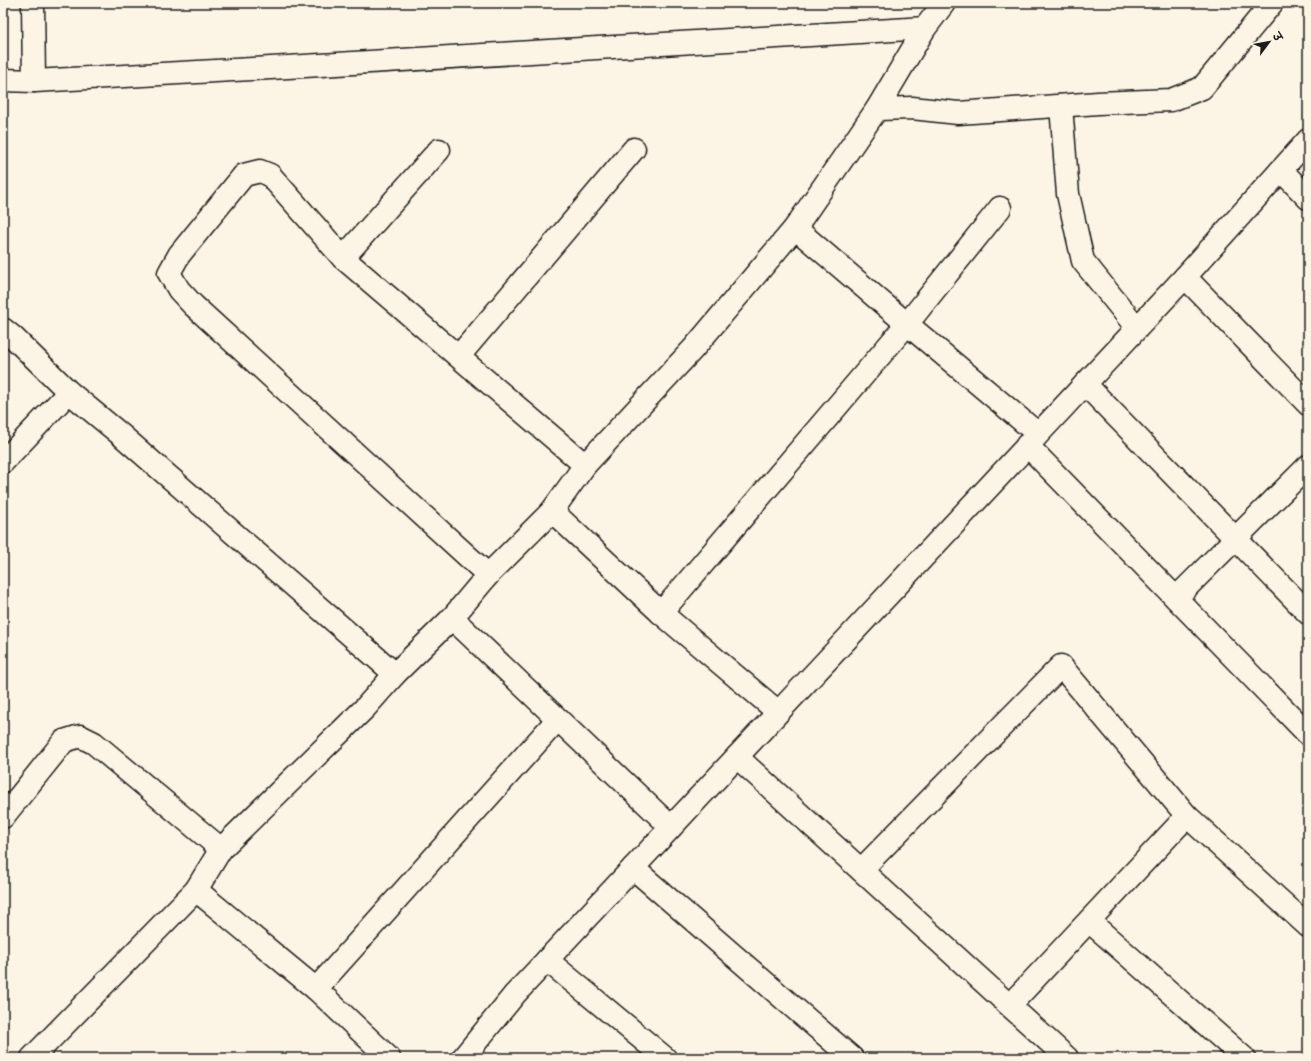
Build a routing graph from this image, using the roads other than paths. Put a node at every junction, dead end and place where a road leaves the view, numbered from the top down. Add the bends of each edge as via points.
1 (33, 3) edge
2 (944, 3) edge
3 (1272, 3) edge
4 (925, 28) junction
5 (3, 80) edge
6 (34, 81) junction
7 (1061, 106) junction
8 (877, 109) junction
9 (1308, 140) edge
10 (634, 149) dead end
11 (439, 150) dead end
12 (1280, 170) junction
13 (1308, 198) edge
14 (1000, 208) dead end
15 (796, 228) junction
16 (343, 258) junction
17 (1185, 277) junction
18 (906, 324) junction
19 (1137, 328) junction
20 (3, 329) edge
21 (459, 356) junction
22 (1085, 384) junction
23 (69, 392) junction
24 (1308, 404) edge
25 (1032, 440) junction
26 (3, 462) edge
27 (586, 465) junction
28 (1308, 466) edge
29 (552, 511) junction
30 (1236, 539) junction
31 (488, 575) junction
32 (1176, 598) junction
33 (661, 613) junction
34 (1308, 613) edge
35 (452, 618) junction
36 (395, 674) junction
37 (778, 712) junction
38 (557, 720) junction
39 (1308, 734) edge
40 (737, 756) junction
41 (1187, 816) junction
42 (3, 817) edge
43 (671, 827) junction
44 (221, 849) junction
45 (633, 868) junction
46 (861, 870) junction
47 (196, 890) junction
48 (1089, 921) junction
49 (1308, 926) edge
50 (547, 960) junction
51 (316, 990) junction
52 (1010, 1005) junction
53 (32, 1058) edge
54 (389, 1058) edge
55 (464, 1058) edge
56 (665, 1058) edge
57 (852, 1058) edge
58 (1068, 1058) edge
59 (1244, 1058) edge

1 - 6 street
2 - 4 street
3 - 7 street via 1202,88 1171,100
4 - 6 street
4 - 8 street
5 - 6 street
7 - 8 street via 958,113 912,108
7 - 19 street via 1068,194 1083,261
8 - 15 street
9 - 12 street
10 - 21 street
11 - 16 street
12 - 13 street
12 - 17 street
14 - 18 street
15 - 18 street
15 - 27 street via 693,349
16 - 21 street
16 - 31 street via 270,175 260,171 244,175 179,255 169,273 179,290 193,305
17 - 19 street
17 - 24 street
18 - 25 street
18 - 33 street
19 - 22 street
20 - 23 street
21 - 27 street
22 - 25 street
22 - 30 street
23 - 26 street
23 - 36 street
25 - 32 street
25 - 37 street
27 - 29 street
28 - 30 street
29 - 31 street
29 - 33 street
30 - 32 street
30 - 34 street
31 - 35 street
32 - 39 street
33 - 37 street
35 - 36 street
35 - 38 street
36 - 44 street via 365,708
37 - 40 street
38 - 43 street
38 - 51 street
40 - 43 street
40 - 46 street
41 - 46 street via 1061,666
41 - 48 street
41 - 49 street
42 - 44 street via 64,741 80,736 94,743
43 - 45 street
44 - 47 street
45 - 50 street
45 - 57 street
46 - 52 street
47 - 51 street
47 - 53 street
48 - 52 street
48 - 59 street
50 - 55 street
50 - 56 street
51 - 54 street
52 - 58 street

